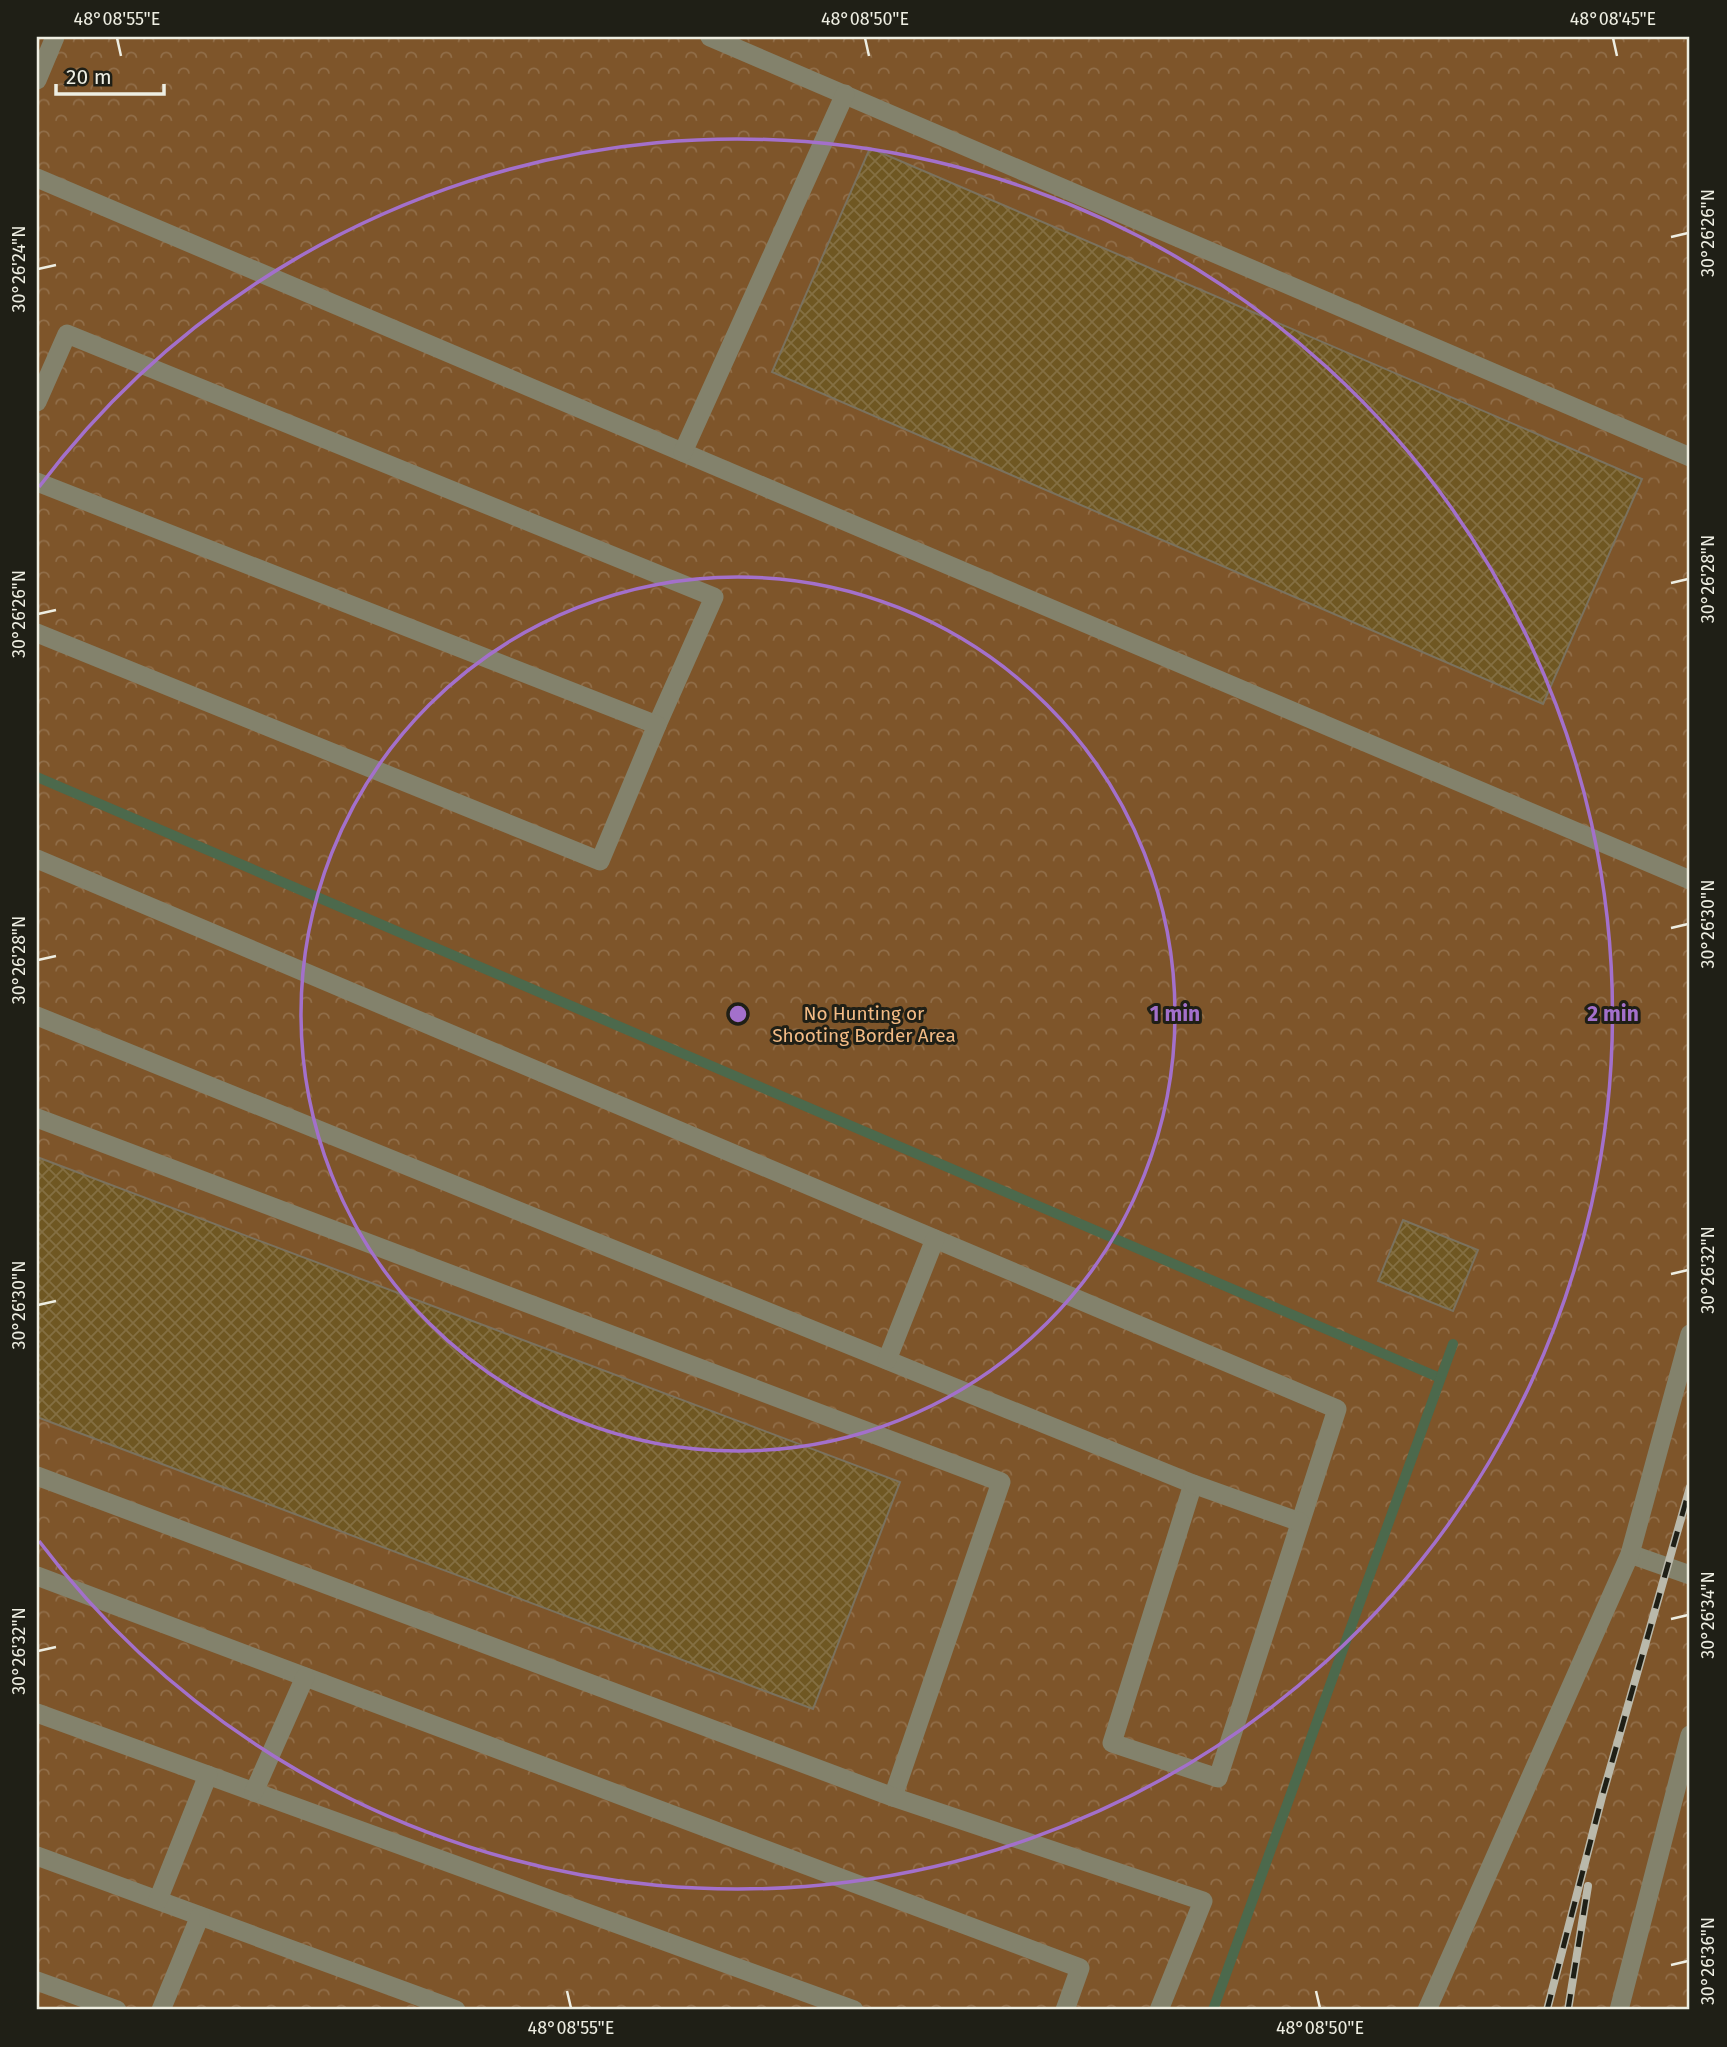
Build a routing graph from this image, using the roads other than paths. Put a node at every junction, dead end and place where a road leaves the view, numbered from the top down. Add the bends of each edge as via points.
1 (55, 37) edge
2 (710, 37) edge
3 (37, 80) edge
4 (845, 94) junction
5 (37, 178) edge
6 (37, 402) edge
7 (682, 452) junction
8 (1690, 457) edge
9 (37, 482) edge
10 (37, 633) edge
11 (657, 725) junction
12 (37, 859) edge
13 (1690, 880) edge
14 (37, 1016) edge
15 (37, 1118) edge
16 (935, 1239) junction
17 (1690, 1334) edge
18 (887, 1360) junction
19 (37, 1476) edge
20 (1194, 1484) junction
21 (1300, 1522) junction
22 (1630, 1553) junction
23 (1690, 1575) edge
24 (37, 1576) edge
25 (305, 1677) junction
26 (37, 1713) edge
27 (1690, 1735) edge
28 (208, 1776) junction
29 (254, 1792) junction
30 (893, 1797) junction
31 (37, 1856) edge
32 (158, 1900) junction
33 (200, 1916) junction
34 (37, 1981) edge
35 (117, 2010) edge
36 (161, 2010) edge
37 (456, 2010) edge
38 (854, 2010) edge
39 (1065, 2010) edge
40 (1159, 2010) edge
41 (1427, 2010) edge
42 (1619, 2010) edge

1 - 3 lane
2 - 4 lane
4 - 7 lane
4 - 8 lane
5 - 7 lane
6 - 11 lane via 67,334 715,597
7 - 13 lane
9 - 11 lane
10 - 11 lane via 600,861
12 - 16 lane
14 - 18 lane
15 - 30 lane via 1001,1482
16 - 18 lane
16 - 21 lane via 1337,1409
17 - 22 lane
18 - 20 lane
19 - 30 lane
20 - 21 lane
20 - 21 lane via 1112,1743 1218,1778
22 - 23 lane
22 - 41 lane
24 - 25 lane
25 - 29 lane
25 - 39 lane via 1080,1968
26 - 28 lane
27 - 42 lane
28 - 29 lane
28 - 32 lane
29 - 38 lane
30 - 40 lane via 1203,1901
31 - 32 lane
32 - 33 lane
33 - 36 lane
33 - 37 lane
34 - 35 lane

